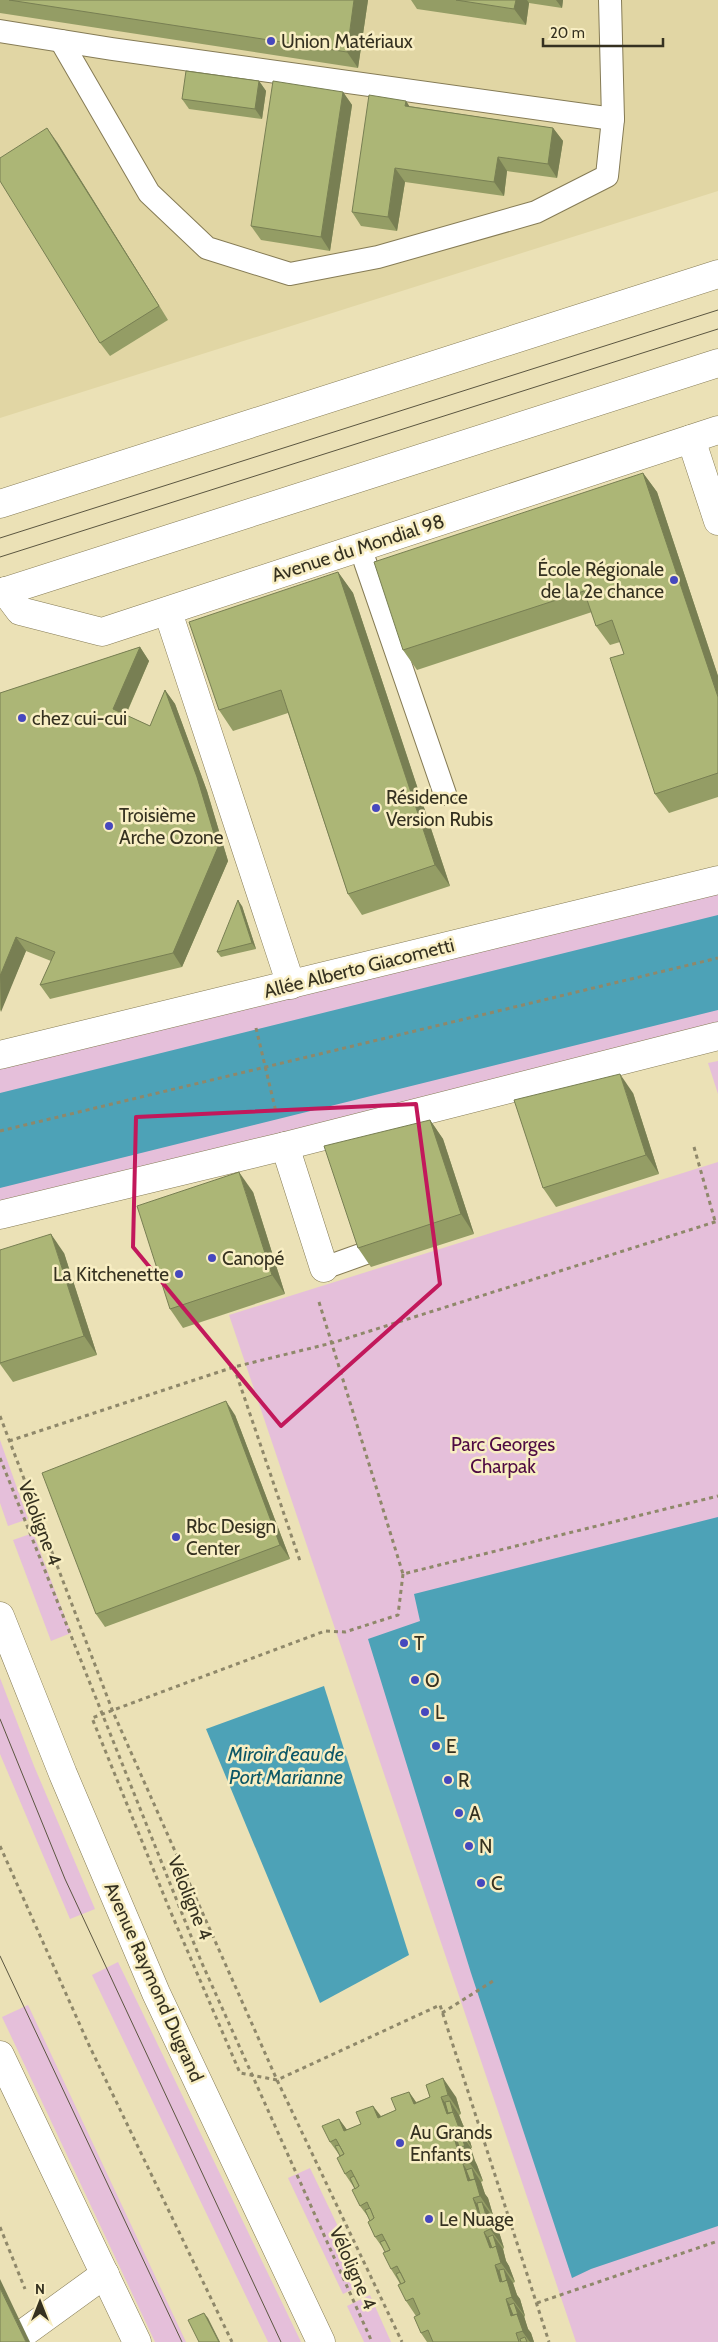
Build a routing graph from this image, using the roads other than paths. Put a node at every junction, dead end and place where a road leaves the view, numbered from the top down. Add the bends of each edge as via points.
1 (610, 0) edge
2 (0, 32) edge
3 (61, 41) junction
4 (613, 120) junction
5 (718, 274) edge
6 (718, 363) edge
7 (718, 430) edge
8 (691, 439) junction
9 (0, 504) edge
10 (718, 521) edge
11 (360, 547) junction
12 (3, 592) edge
13 (168, 612) junction
14 (445, 794) dead end
15 (718, 880) edge
16 (291, 985) junction
17 (718, 1036) edge
18 (0, 1055) edge
19 (285, 1146) junction
20 (0, 1215) edge
21 (366, 1253) edge
22 (324, 1268) joint
23 (0, 1616) edge
24 (0, 2055) edge
25 (105, 2274) junction
26 (32, 2326) road end
27 (137, 2342) edge
28 (321, 2342) edge

1 - 4 lane
2 - 3 lane
3 - 4 lane
3 - 4 lane via 150,193 207,248 290,274 378,257 536,212 607,176
5 - 9 street
6 - 12 street, Avenue du Mondial 98
7 - 8 street, Avenue du Mondial 98
8 - 10 street
8 - 11 street, Avenue du Mondial 98
11 - 13 street, Avenue du Mondial 98
11 - 14 lane
12 - 13 street, Avenue du Mondial 98 via 20,611 102,632
13 - 16 street
15 - 16 street, Allée Alberto Giacometti
16 - 18 street, Allée Alberto Giacometti
17 - 19 street
19 - 20 street
19 - 22 street
21 - 22 lane
23 - 28 street, Avenue Raymond Dugrand via 156,1993
24 - 25 street
25 - 26 street
25 - 27 street

